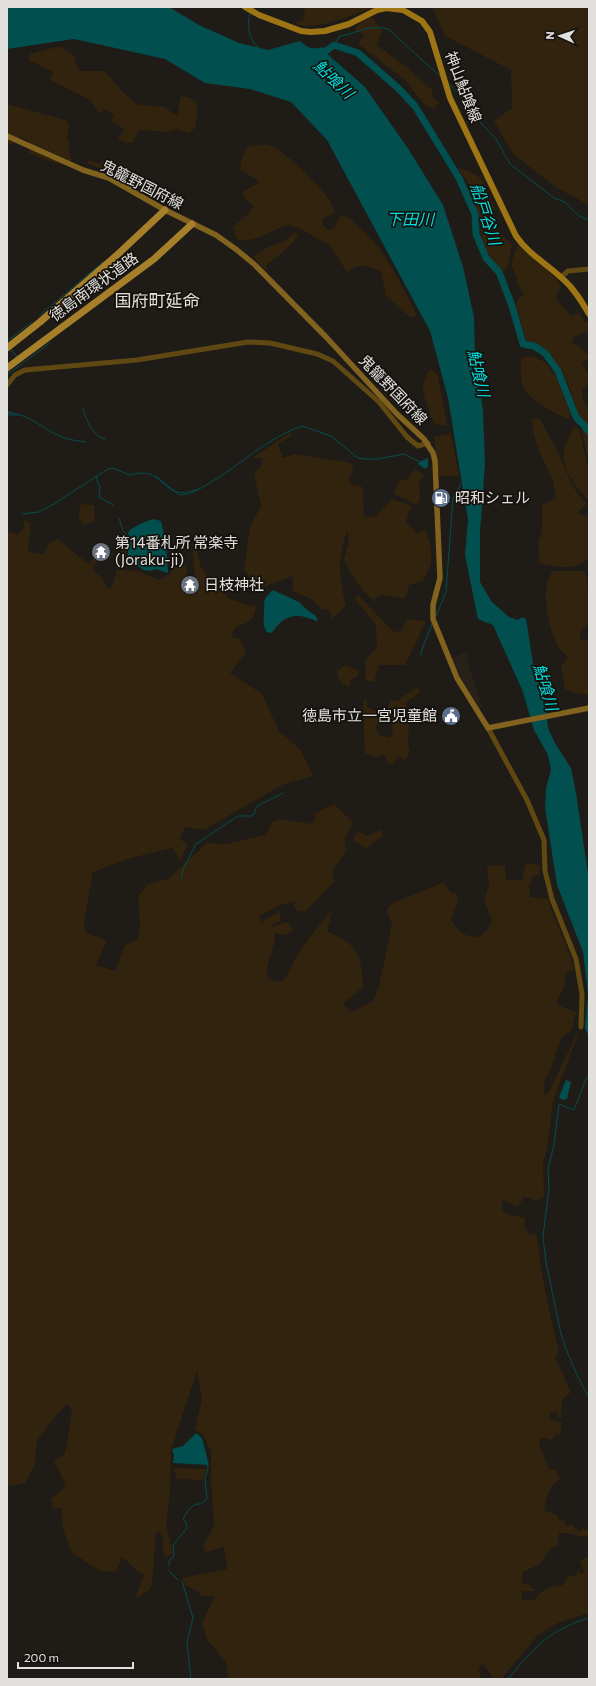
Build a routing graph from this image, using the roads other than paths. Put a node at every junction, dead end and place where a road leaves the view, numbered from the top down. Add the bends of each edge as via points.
1 (245, 7) edge
2 (7, 136) edge
3 (165, 210) junction
4 (192, 224) junction
5 (589, 269) edge
6 (561, 277) junction
7 (589, 314) edge
8 (7, 348) edge
9 (8, 367) edge
10 (7, 385) edge
11 (428, 443) junction
12 (589, 708) edge
13 (488, 728) junction
14 (581, 1027) dead end

1 - 6 main road, 神山鮎喰線 via 301,31 311,32 349,24 380,9 392,7 419,19 427,26 453,104 516,236 524,247
2 - 3 main road, 鬼籠野国府線 via 83,170 109,178
3 - 4 main road, 鬼籠野国府線
3 - 8 highway, 徳島南環状道路 via 117,255
4 - 9 highway, 徳島南環状道路 via 154,259
4 - 11 main road, 鬼籠野国府線 via 216,235 255,265 327,338 396,414
5 - 6 street via 568,271
6 - 7 main road, 神山鮎喰線 via 576,293
10 - 11 street via 15,375 25,370 137,360 248,342 265,342 317,354 333,361 379,402 410,441 418,446
11 - 13 main road, 鬼籠野国府線 via 435,458 440,569 433,606 434,622 457,678
12 - 13 main road
13 - 14 street via 527,800 544,840 546,871 552,899 576,959 582,994

